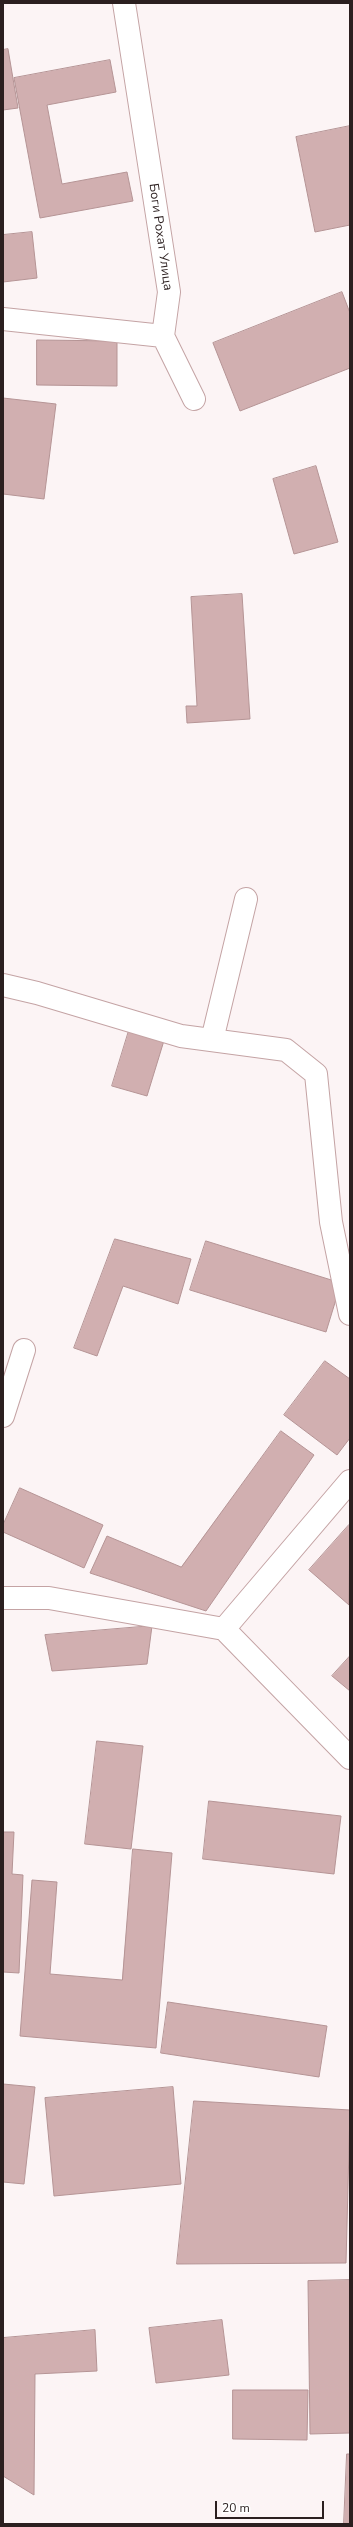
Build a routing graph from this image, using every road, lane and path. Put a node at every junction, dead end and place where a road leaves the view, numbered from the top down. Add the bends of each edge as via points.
1 (124, 3) edge
2 (3, 319) edge
3 (163, 336) junction
4 (194, 399) dead end
5 (246, 899) dead end
6 (3, 985) edge
7 (212, 1040) junction
8 (350, 1314) edge
9 (24, 1350) dead end
10 (3, 1416) edge
11 (350, 1480) edge
12 (3, 1598) edge
13 (224, 1629) junction
14 (350, 1758) edge

1 - 3 street, Боги Рохат Улица via 169,292
2 - 3 street
3 - 4 street
5 - 7 street
6 - 7 street via 181,1036
7 - 8 street via 286,1050 316,1074 330,1222
9 - 10 street
11 - 13 street
12 - 13 street via 49,1598
13 - 14 street

